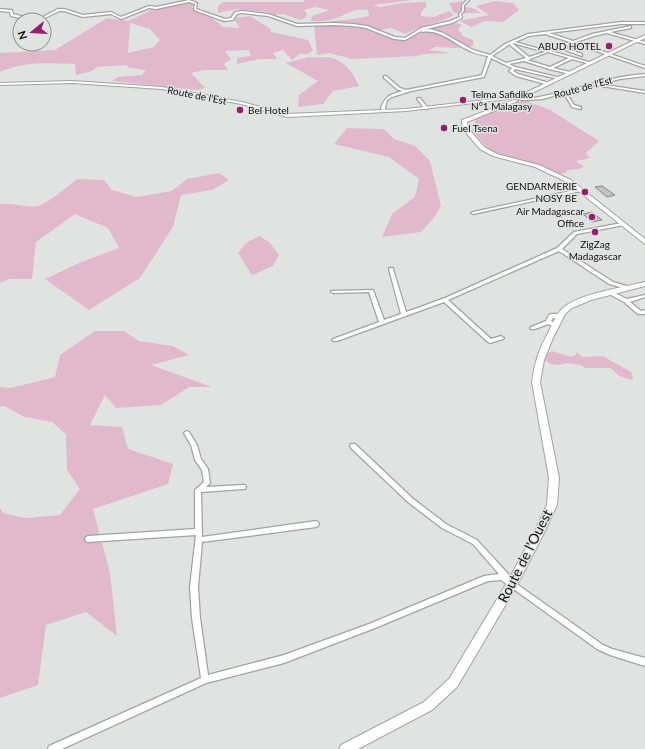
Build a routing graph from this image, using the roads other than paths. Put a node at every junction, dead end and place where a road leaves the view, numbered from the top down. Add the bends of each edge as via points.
1 (468, 0) edge
2 (0, 10) edge
3 (645, 19) edge
4 (630, 23) junction
5 (645, 23) edge
6 (593, 27) junction
7 (630, 27) dead end
8 (419, 31) junction
9 (544, 32) junction
10 (606, 32) junction
11 (645, 36) edge
12 (636, 40) junction
13 (512, 42) junction
14 (571, 43) junction
15 (645, 43) edge
16 (549, 44) dead end
17 (559, 47) junction
18 (535, 48) junction
19 (531, 51) dead end
20 (549, 52) junction
21 (523, 54) junction
22 (607, 54) junction
23 (581, 55) dead end
24 (490, 56) junction
25 (535, 56) junction
26 (529, 58) junction
27 (572, 58) junction
28 (524, 60) junction
29 (590, 62) junction
30 (505, 64) junction
31 (645, 67) edge
32 (514, 68) junction
33 (551, 68) junction
34 (569, 72) junction
35 (542, 73) junction
36 (645, 75) edge
37 (385, 77) dead end
38 (559, 78) junction
39 (0, 84) edge
40 (548, 84) junction
41 (591, 85) junction
42 (410, 90) junction
43 (563, 92) junction
44 (645, 92) edge
45 (516, 99) junction
46 (420, 100) dead end
47 (426, 108) junction
48 (580, 108) dead end
49 (384, 111) junction
50 (580, 190) junction
51 (474, 213) dead end
52 (622, 224) junction
53 (645, 242) edge
54 (559, 249) junction
55 (391, 269) dead end
56 (645, 284) edge
57 (628, 288) junction
58 (333, 292) dead end
59 (611, 293) junction
60 (645, 296) edge
61 (444, 299) junction
62 (626, 301) junction
63 (645, 312) edge
64 (404, 314) junction
65 (382, 322) junction
66 (552, 324) junction
67 (533, 328) dead end
68 (501, 338) dead end
69 (335, 340) dead end
70 (186, 433) dead end
71 (353, 446) dead end
72 (243, 487) dead end
73 (198, 490) junction
74 (316, 524) dead end
75 (198, 532) junction
76 (88, 539) dead end
77 (198, 540) junction
78 (512, 584) junction
79 (645, 662) edge
80 (204, 680) junction
81 (52, 749) edge
82 (345, 749) edge

1 - 8 street via 463,5 461,17
2 - 8 street via 8,9 12,15 29,19 41,19 64,10 83,16 111,13 121,18 149,7 156,8 189,1 196,4 195,9 225,20 232,19 236,12 242,12 268,15 297,25 353,25 395,38 405,39
3 - 4 street via 624,20
4 - 5 street
4 - 6 street
6 - 9 street
6 - 10 street
7 - 10 street
8 - 24 street via 430,30 442,34 472,51
9 - 13 street
9 - 14 street
10 - 12 street
10 - 14 street
11 - 12 main road
12 - 15 street
12 - 22 main road
13 - 18 street
13 - 21 street
13 - 24 street
14 - 17 street
14 - 22 street
16 - 17 street
17 - 20 street
17 - 23 street
18 - 19 street
18 - 20 street
20 - 25 street
20 - 27 street
21 - 25 street
21 - 26 street
22 - 29 main road
22 - 31 street
24 - 30 street
24 - 42 street via 483,76
25 - 26 street
26 - 28 street
27 - 29 street
27 - 33 street
28 - 30 street
28 - 33 street
29 - 34 main road
30 - 32 street
32 - 35 street
32 - 40 street via 511,71 517,75
33 - 34 street
33 - 35 street
34 - 38 main road
35 - 38 street
36 - 41 street, Route de l'Est via 624,76
37 - 42 street via 404,91
38 - 40 main road
39 - 49 main road, Route de l'Est via 72,82 162,88 242,103 287,116
40 - 45 main road
41 - 43 street, Route de l'Est
41 - 44 street
42 - 49 street via 386,100
43 - 45 street, Route de l'Est via 537,98
43 - 48 street via 573,106
45 - 47 main road, Route de l'Est
45 - 50 main road via 464,121 465,128 482,148 504,158 536,166 569,181
46 - 47 street
47 - 49 main road, Route de l'Est
50 - 51 street
50 - 52 main road
52 - 53 main road
52 - 54 street via 576,233
54 - 57 street via 611,283
54 - 61 street
55 - 64 street
56 - 57 main road, Route de l'Ouest
57 - 59 main road, Route de l'Ouest
58 - 65 street via 371,291
59 - 62 street
59 - 66 main road, Route de l'Ouest via 577,302
60 - 62 street
61 - 64 street
61 - 68 street via 490,341
62 - 63 street via 640,313
64 - 65 street
65 - 69 street
66 - 67 street
66 - 78 main road, Route de l'Ouest via 537,370 536,382 554,478 554,494 547,518
70 - 73 street via 205,470 207,483
71 - 78 street via 410,500 444,526 475,542
72 - 73 street
73 - 75 street
74 - 77 street
75 - 76 street
75 - 77 street
77 - 80 street via 194,587
78 - 79 street via 600,647
78 - 80 street via 502,577 487,578 284,659
78 - 82 main road, Route de l'Ouest via 454,683 428,706
80 - 81 street

